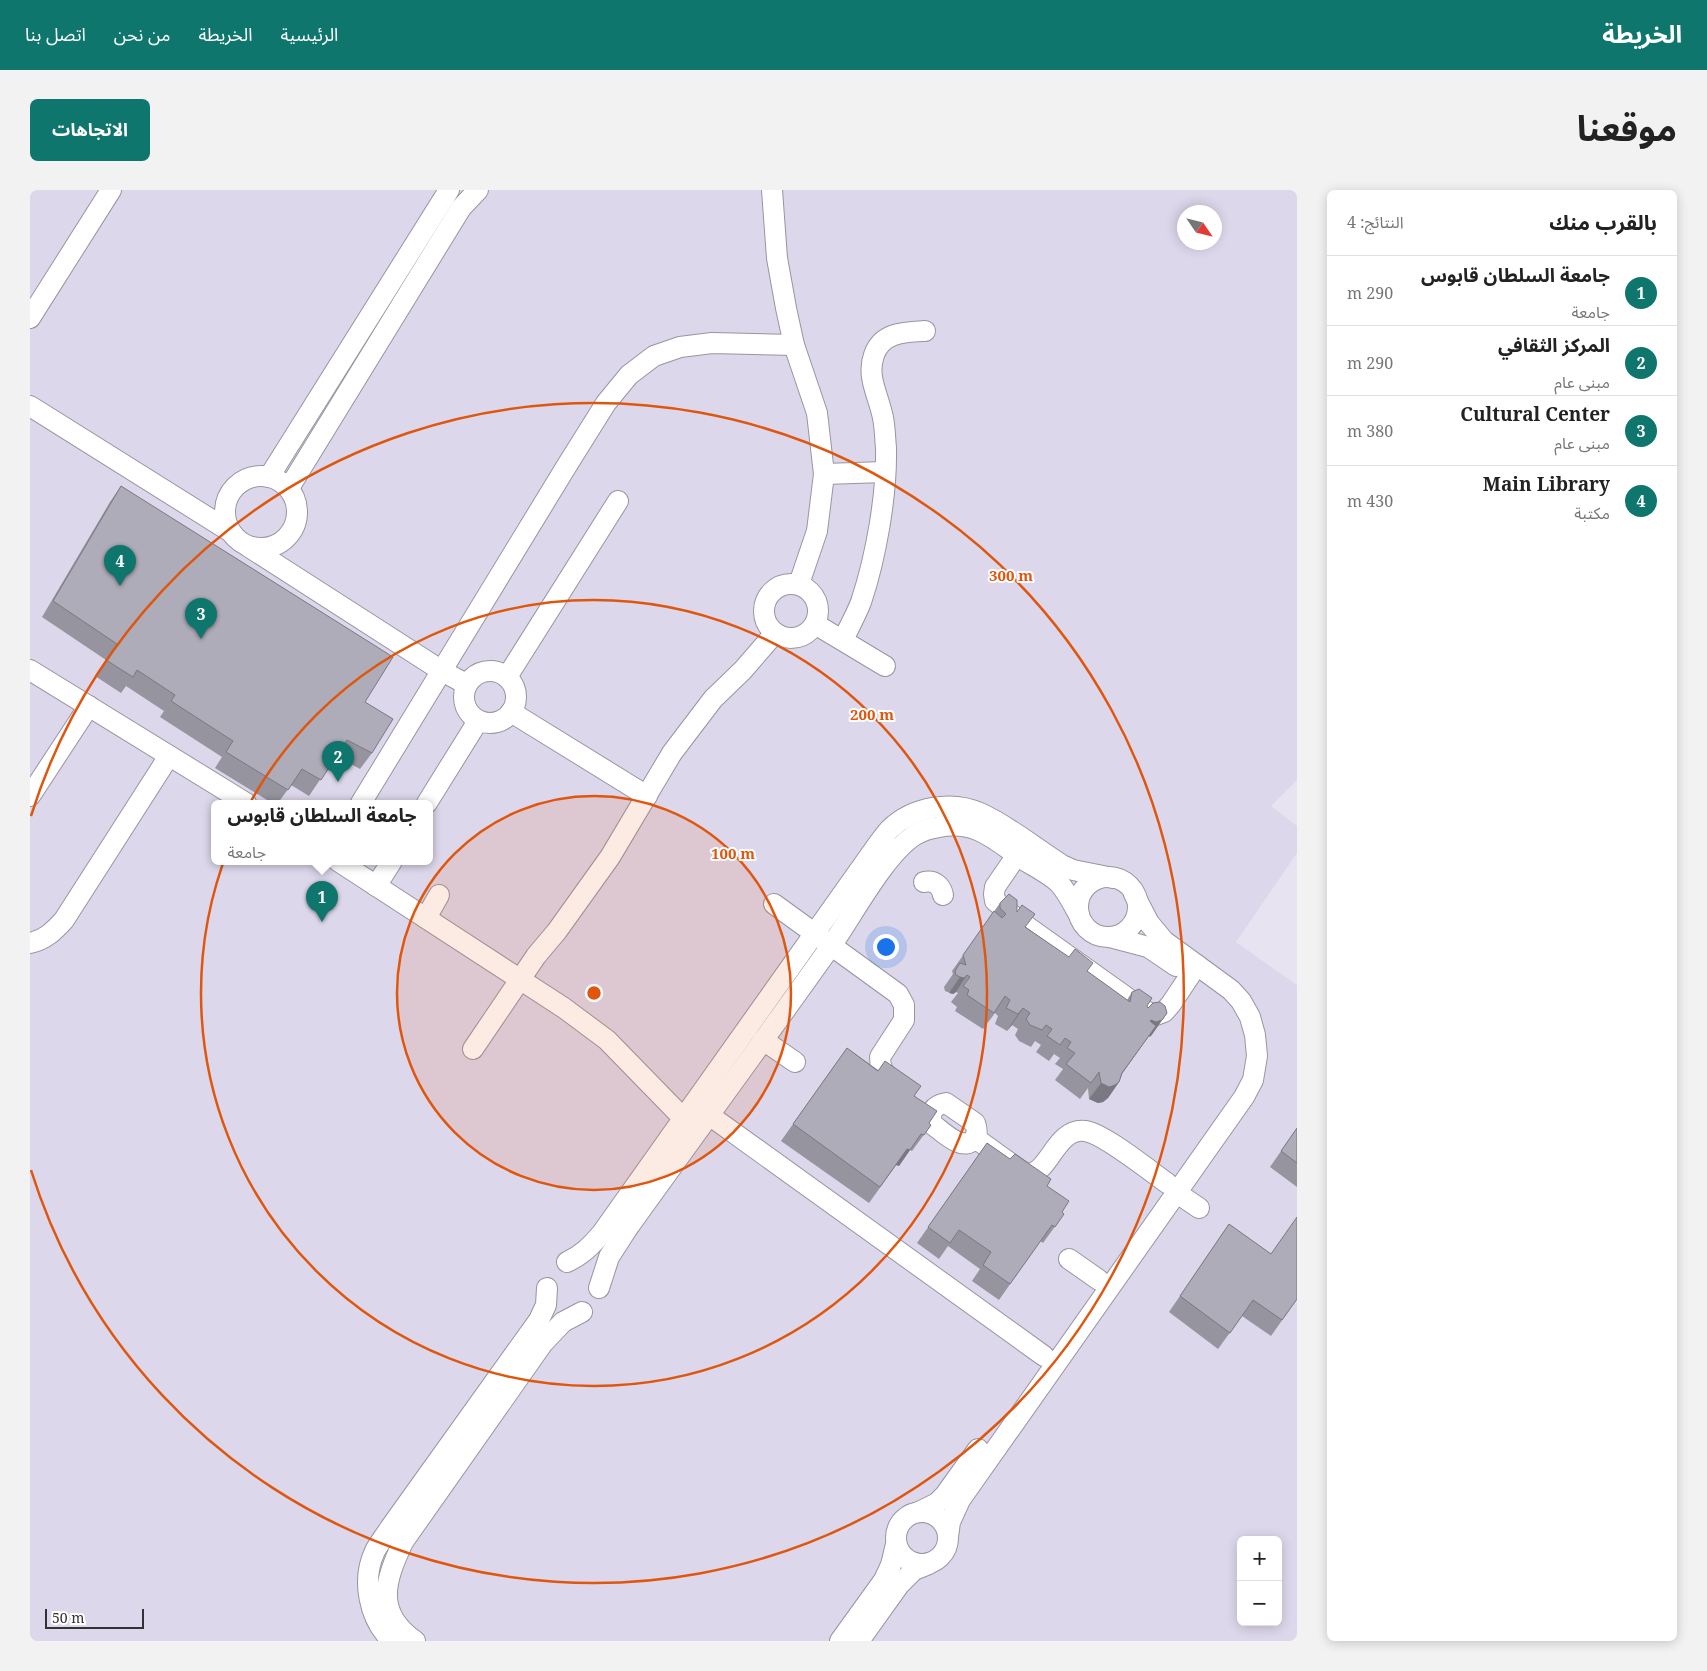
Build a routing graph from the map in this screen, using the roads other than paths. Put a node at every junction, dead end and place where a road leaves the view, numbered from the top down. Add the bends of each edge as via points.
1 (110, 190) edge
2 (449, 190) edge
3 (478, 190) edge
4 (772, 190) edge
5 (428, 224) junction
6 (445, 235) junction
7 (30, 318) edge
8 (925, 331) dead end
9 (353, 342) junction
10 (794, 344) junction
11 (372, 354) junction
12 (321, 394) junction
13 (30, 406) edge
14 (339, 406) junction
15 (885, 472) junction
16 (824, 474) junction
17 (269, 477) junction
18 (289, 488) junction
19 (618, 501) dead end
20 (231, 532) junction
21 (249, 547) junction
22 (799, 584) junction
23 (815, 624) junction
24 (775, 633) junction
25 (843, 640) junction
26 (886, 666) dead end
27 (442, 671) junction
28 (32, 677) edge
29 (507, 677) junction
30 (466, 684) junction
31 (88, 706) junction
32 (511, 712) junction
33 (478, 721) junction
34 (169, 756) junction
35 (30, 796) edge
36 (647, 796) junction
37 (241, 800) edge
38 (363, 800) edge
39 (429, 800) edge
40 (1016, 855) junction
41 (344, 865) edge
42 (389, 865) edge
43 (1112, 878) junction
44 (924, 882) dead end
45 (376, 886) junction
46 (1134, 894) junction
47 (943, 895) dead end
48 (439, 896) dead end
49 (774, 904) dead end
50 (1079, 915) junction
51 (426, 918) junction
52 (814, 933) junction
53 (1110, 937) junction
54 (30, 942) edge
55 (831, 945) junction
56 (1193, 971) junction
57 (522, 980) junction
58 (763, 1040) junction
59 (473, 1049) dead end
60 (795, 1062) dead end
61 (709, 1116) junction
62 (683, 1118) junction
63 (1172, 1188) junction
64 (1200, 1208) dead end
65 (1069, 1259) dead end
66 (567, 1262) junction
67 (1099, 1280) junction
68 (546, 1288) junction
69 (599, 1288) junction
70 (582, 1312) junction
71 (1044, 1356) junction
72 (918, 1512) junction
73 (948, 1537) junction
74 (896, 1544) junction
75 (929, 1564) junction
76 (392, 1641) edge
77 (415, 1641) edge
78 (840, 1641) edge
79 (859, 1641) edge

1 - 7 lane
2 - 5 lane
3 - 6 lane via 461,208
4 - 10 lane via 777,258
5 - 6 lane
5 - 9 lane
6 - 11 lane
8 - 15 lane via 892,334 874,354 871,374 883,418
9 - 11 lane
9 - 12 lane
10 - 16 lane via 817,413
10 - 27 lane via 712,343 680,347 654,356 629,375 606,403
11 - 14 lane
12 - 14 lane
12 - 17 lane
13 - 20 lane
14 - 18 lane
15 - 16 lane
15 - 25 lane via 876,543 860,602
16 - 22 lane via 817,531
17 - 18 lane
17 - 20 lane via 256,476 245,480 228,498 226,521
18 - 21 lane via 297,506 297,519 292,531 273,547
19 - 29 lane
20 - 21 lane
21 - 27 lane
22 - 23 lane via 815,596 818,615
22 - 24 lane via 780,585 767,599 764,618
23 - 24 lane via 802,636 784,637
23 - 25 lane
24 - 36 lane via 712,699 672,753
25 - 26 lane
27 - 30 lane
27 - 38 lane
28 - 31 lane
29 - 30 lane via 499,672 480,672
29 - 32 lane via 516,698
30 - 33 lane via 464,705
31 - 34 lane
31 - 35 lane
32 - 33 lane via 496,723
32 - 36 lane
33 - 39 lane
34 - 37 lane
34 - 54 lane via 64,920 53,933
36 - 57 lane via 610,856
40 - 50 lane via 1058,882
40 - 55 lane via 992,836 964,826 932,828 916,835 902,845 886,864
40 - 56 lane via 995,887 996,901 1147,1012 1156,1015 1164,1012
41 - 45 lane
42 - 45 lane
43 - 46 lane via 1121,881
43 - 50 lane via 1103,878 1086,886 1078,905
43 - 52 lane via 1062,865 978,812 951,807 934,808 905,818 890,829
44 - 47 lane via 937,884
45 - 51 lane
46 - 53 lane via 1137,912 1134,921 1128,929
46 - 56 lane via 1157,932
48 - 51 lane
49 - 52 lane
50 - 53 lane via 1090,932
51 - 57 lane
52 - 55 lane
52 - 62 lane
53 - 56 lane via 1148,947
55 - 58 lane
55 - 63 lane via 898,994 904,1004 904,1020 880,1057 882,1071 933,1109 946,1103 975,1123 975,1138 1024,1173 1037,1171 1063,1140 1085,1131 1100,1136
56 - 63 lane via 1231,990 1241,1001 1250,1017 1257,1056 1253,1080 1244,1098
57 - 59 lane
57 - 62 lane via 607,1040
58 - 60 lane
58 - 61 lane
61 - 69 lane via 609,1257
61 - 71 lane
62 - 66 lane via 602,1233 585,1252
63 - 64 lane
63 - 67 lane
63 - 73 lane via 960,1500 950,1522
65 - 67 lane
66 - 68 lane via 552,1272
66 - 69 lane via 575,1261 591,1269
67 - 71 lane
68 - 70 lane via 558,1309 574,1314
68 - 76 lane via 546,1305 539,1320 374,1553 369,1575 369,1600 376,1620
69 - 70 lane via 595,1302
70 - 77 lane via 563,1322 543,1343 403,1542 389,1576 386,1595 398,1626
71 - 72 lane via 945,1494 937,1503
72 - 73 lane via 927,1512 942,1521
72 - 74 lane via 903,1520 898,1527
73 - 75 lane via 943,1554
74 - 75 lane via 899,1552 912,1563
74 - 78 lane via 884,1580
75 - 79 lane via 914,1570 899,1584

